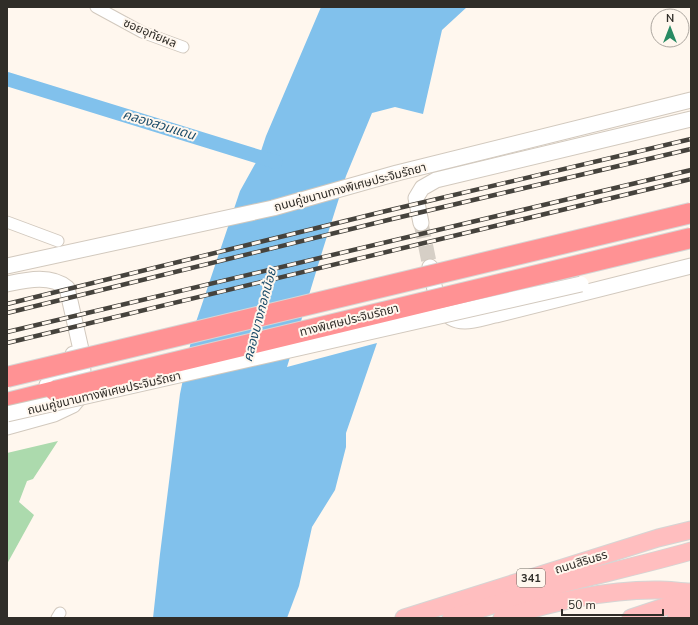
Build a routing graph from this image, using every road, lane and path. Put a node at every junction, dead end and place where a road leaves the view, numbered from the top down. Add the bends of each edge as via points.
1 (96, 7) edge
2 (183, 47) dead end
3 (691, 100) edge
4 (691, 119) edge
5 (691, 213) edge
6 (7, 222) edge
7 (421, 224) tunnel mouth
8 (691, 238) edge
9 (58, 241) dead end
10 (691, 256) edge
11 (7, 266) edge
12 (691, 266) edge
13 (430, 267) tunnel mouth
14 (7, 284) edge
15 (7, 293) edge
16 (7, 377) edge
17 (7, 394) edge
18 (7, 403) edge
19 (7, 414) edge
20 (7, 427) edge
21 (691, 530) edge
22 (691, 551) edge
23 (691, 559) edge
24 (657, 561) junction
25 (691, 592) edge
26 (691, 598) edge
27 (691, 613) edge
28 (404, 618) edge
29 (451, 618) edge
30 (502, 618) edge
31 (631, 618) edge
32 (676, 618) edge

1 - 2 street, ซอยอุทัยผล via 142,32
3 - 11 main road, ถนนคู่ขนานทางพิเศษประจิมรัถยา via 397,173 273,208
4 - 7 main road via 436,180 422,188 416,198
5 - 16 highway, ทางพิเศษประจิมรัถยา, bridge
6 - 9 street
8 - 18 highway, ทางพิเศษประจิมรัถยา, bridge
10 - 19 main road, ถนนคู่ขนานทางพิเศษประจิมรัถยา, bridge via 581,284
12 - 13 main road via 466,321 452,319 444,312 439,303
14 - 20 main road via 38,279 54,280 67,288 82,354 84,391 74,405 54,414
15 - 17 main road via 45,287 53,288 59,294 75,363 72,374 64,380
21 - 28 main road, ถนนสิรินธร / 341 via 658,538
22 - 24 main road
23 - 24 main road
24 - 29 main road via 564,584
25 - 30 main road via 660,590 599,594 562,601
26 - 31 main road
27 - 32 main road

